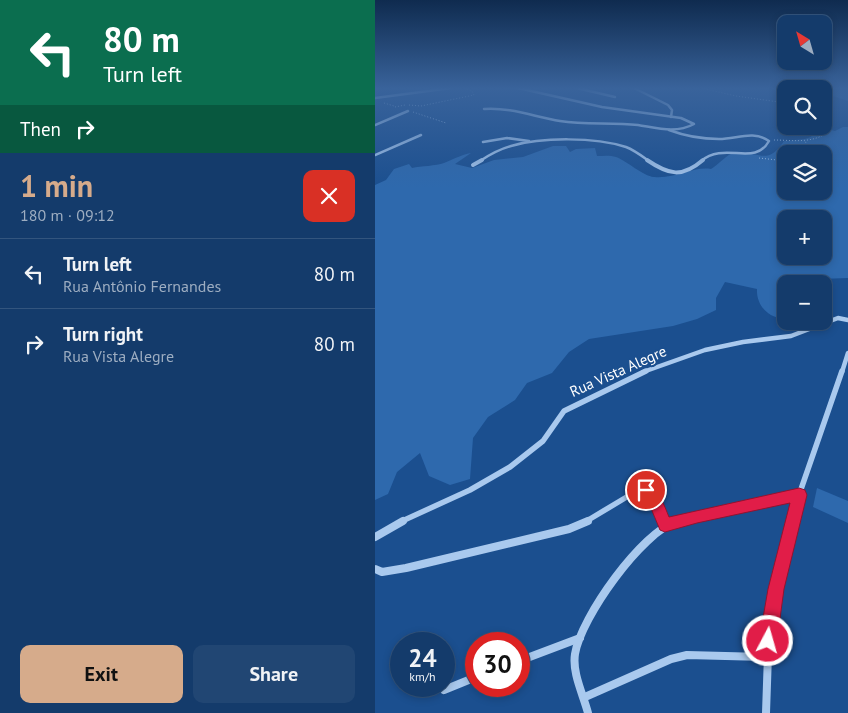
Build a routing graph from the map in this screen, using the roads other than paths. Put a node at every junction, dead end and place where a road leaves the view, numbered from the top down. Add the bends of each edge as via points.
1 (566, 121) edge
2 (691, 121) edge
3 (669, 130) junction
4 (421, 135) dead end
5 (483, 142) dead end
6 (534, 142) junction
7 (375, 155) edge
8 (473, 165) dead end
9 (848, 320) edge
10 (848, 353) edge
11 (799, 495) junction
12 (665, 525) junction
13 (375, 537) edge
14 (375, 569) edge
15 (580, 638) junction
16 (530, 657) edge
17 (767, 657) junction
18 (585, 697) junction
19 (588, 713) edge
20 (766, 713) edge

1 - 3 street
2 - 3 street via 694,124 685,129
3 - 6 street via 685,137 723,139 755,135 768,140 765,148 754,153 715,153 692,170 675,173 616,144
4 - 7 street
5 - 6 street via 507,138
6 - 8 street via 510,146
9 - 13 street, Rua Vista Alegre via 838,318 791,336 705,350 653,367 571,407 559,417 543,440 510,466 470,490
10 - 11 street
11 - 12 street
11 - 17 street via 776,589
12 - 14 street via 650,494 646,490 638,491 589,521 569,529 406,568 382,572
12 - 15 street via 641,545 621,570
15 - 16 street
15 - 18 street via 575,664
17 - 18 street via 687,655
17 - 20 street
18 - 19 street

